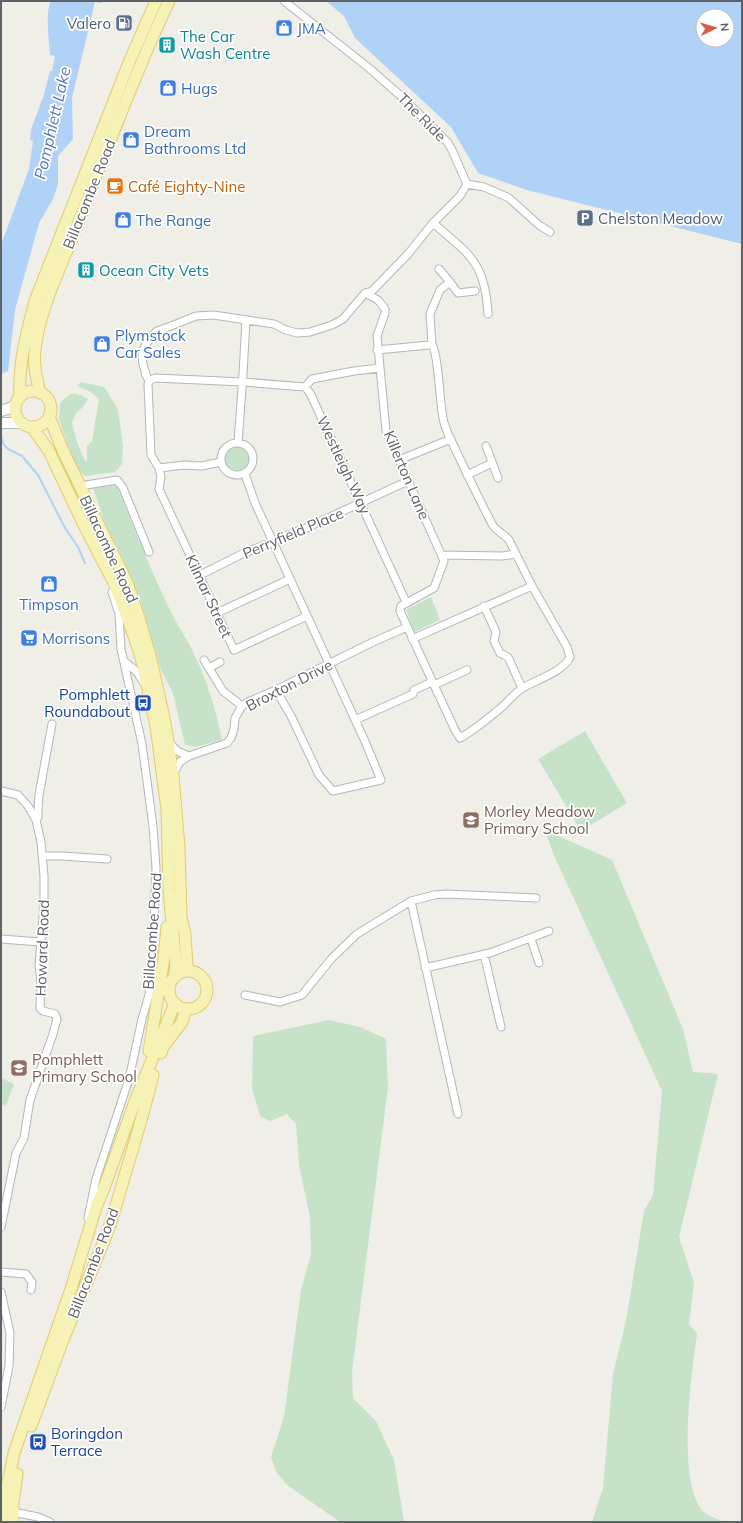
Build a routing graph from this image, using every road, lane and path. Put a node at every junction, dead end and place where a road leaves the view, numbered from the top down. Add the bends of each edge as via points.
1 (156, 1) edge
2 (161, 1) edge
3 (169, 1) edge
4 (284, 1) edge
5 (142, 33) junction
6 (100, 168) junction
7 (85, 173) junction
8 (467, 184) junction
9 (433, 223) junction
10 (550, 232) dead end
11 (438, 269) dead end
12 (450, 282) junction
13 (45, 291) junction
14 (475, 291) dead end
15 (365, 293) junction
16 (488, 314) dead end
17 (246, 320) junction
18 (432, 346) junction
19 (377, 350) junction
20 (380, 368) junction
21 (149, 381) junction
22 (243, 382) junction
23 (305, 387) junction
24 (40, 392) junction
25 (18, 401) junction
26 (1, 411) edge
27 (49, 416) junction
28 (1, 423) edge
29 (27, 425) junction
30 (451, 439) junction
31 (238, 443) junction
32 (486, 446) dead end
33 (399, 460) junction
34 (221, 462) junction
35 (492, 463) junction
36 (159, 468) junction
37 (245, 474) junction
38 (468, 475) junction
39 (498, 478) dead end
40 (408, 481) junction
41 (80, 486) junction
42 (362, 503) junction
43 (272, 542) junction
44 (149, 552) dead end
45 (516, 554) junction
46 (442, 555) junction
47 (106, 568) junction
48 (200, 575) junction
49 (290, 579) junction
50 (532, 586) junction
51 (406, 602) junction
52 (484, 606) junction
53 (217, 613) junction
54 (307, 616) junction
55 (407, 627) junction
56 (412, 639) junction
57 (204, 660) dead end
58 (124, 661) junction
59 (220, 662) dead end
60 (331, 666) junction
61 (209, 668) junction
62 (467, 670) dead end
63 (433, 684) junction
64 (522, 688) junction
65 (276, 690) junction
66 (149, 692) junction
67 (242, 706) junction
68 (355, 720) junction
69 (52, 724) dead end
70 (168, 741) junction
71 (189, 756) junction
72 (173, 774) junction
73 (1, 791) edge
74 (36, 820) junction
75 (43, 856) junction
76 (106, 860) dead end
77 (169, 891) junction
78 (536, 898) dead end
79 (411, 901) junction
80 (549, 932) dead end
81 (1, 939) edge
82 (531, 939) junction
83 (40, 942) junction
84 (484, 954) junction
85 (539, 963) dead end
86 (424, 965) junction
87 (189, 971) junction
88 (174, 978) junction
89 (245, 995) dead end
90 (175, 1003) junction
91 (186, 1009) junction
92 (501, 1027) dead end
93 (138, 1096) junction
94 (458, 1114) dead end
95 (126, 1171) junction
96 (94, 1204) junction
97 (112, 1219) junction
98 (1, 1227) edge
99 (83, 1250) junction
100 (1, 1272) edge
101 (31, 1290) dead end
102 (1, 1292) edge
103 (1, 1407) edge
104 (4, 1492) edge
105 (13, 1517) edge
106 (5, 1522) edge
107 (50, 1522) edge

1 - 5 main road, Billacombe Road
2 - 5 street, Billacombe Road
3 - 6 main road, Billacombe Road
4 - 8 street, The Ride via 369,68 448,143
5 - 7 main road, Billacombe Road
6 - 7 main road
6 - 13 main road, Billacombe Road
7 - 13 main road, Billacombe Road
8 - 9 street via 460,196
8 - 10 street via 484,187 509,198
9 - 15 street via 408,254 372,291
9 - 16 street via 474,261 483,280
11 - 12 street
12 - 14 street via 458,293
12 - 18 street via 440,290 430,314
13 - 24 main road, Billacombe Road via 34,370
13 - 25 main road, Billacombe Road via 27,330
15 - 17 street via 342,319 310,332 297,333 274,324
15 - 19 street, Killerton Lane via 378,300 385,309 377,336
17 - 21 street via 212,315 196,316 157,331 149,339 142,357
17 - 22 street
18 - 19 street
18 - 30 street via 436,352 443,420
19 - 20 street, Killerton Lane
20 - 23 street via 312,379
20 - 33 street, Killerton Lane via 386,431
21 - 22 street via 155,378
21 - 36 street, Kilmar Street via 151,455
22 - 23 street
22 - 31 street
23 - 42 street, Westleigh Way
24 - 25 main road via 28,392
24 - 27 main road via 50,403
25 - 26 street
25 - 29 main road via 15,412
27 - 29 main road via 39,426
27 - 41 main road, Billacombe Road
28 - 29 street
29 - 47 main road, Billacombe Road via 49,451
30 - 33 street
30 - 38 street
31 - 34 street via 225,448
31 - 37 street via 248,446 253,455 252,466
32 - 35 street
33 - 40 street, Killerton Lane
34 - 36 street via 201,466
34 - 37 street via 231,475
35 - 38 street
35 - 39 street
36 - 48 street, Kilmar Street via 159,489
37 - 43 street
38 - 45 street via 494,528 505,535
40 - 42 street, Perryfield Place
40 - 46 street, Killerton Lane
41 - 44 street via 117,480 123,488
41 - 70 main road, Billacombe Road via 118,563 139,618 160,695
42 - 43 street, Perryfield Place
42 - 51 street, Westleigh Way
43 - 48 street, Perryfield Place
43 - 49 street
45 - 46 street
45 - 50 street
46 - 51 street via 444,561 431,590
47 - 58 street, Billacombe Road via 119,614
47 - 66 main road, Billacombe Road via 128,619
48 - 53 street, Kilmar Street
49 - 53 street
49 - 54 street
50 - 52 street
50 - 64 street via 570,652 570,658 562,668
51 - 55 street via 400,606 400,611
52 - 56 street
52 - 64 street via 496,632 494,641 500,653 508,657
53 - 54 street, Kilmar Street via 234,650
54 - 60 street
55 - 56 street
55 - 60 street, Broxton Drive via 373,642
56 - 63 street
57 - 61 street
58 - 66 street, Billacombe Road via 137,672
58 - 96 street, Billacombe Road via 142,744 153,826 156,868 153,958 149,995 129,1079 96,1179
59 - 61 street
60 - 65 street, Broxton Drive
60 - 68 street
61 - 67 street via 223,691
62 - 63 street
63 - 64 street via 460,738 489,719
63 - 68 street via 414,690 413,694
65 - 67 street, Broxton Drive
65 - 68 street via 319,775 333,791 381,780
66 - 77 main road, Billacombe Road via 168,809
67 - 71 street, Broxton Drive via 227,743
69 - 74 street
70 - 71 street via 177,751
70 - 72 main road, Billacombe Road
71 - 72 street, Broxton Drive via 180,762
72 - 87 main road, Billacombe Road via 181,917 186,934
73 - 74 street, Howard Road via 18,796
74 - 75 street, Howard Road
75 - 76 street
75 - 83 street, Howard Road via 44,906
77 - 88 main road, Billacombe Road via 176,966
77 - 93 main road, Billacombe Road via 164,958 152,1039
78 - 79 street via 446,894
79 - 86 street
79 - 89 street via 357,934 332,958 302,995 280,1002
80 - 82 street
81 - 83 street
82 - 84 street
82 - 85 street
83 - 98 street, Howard Road via 40,1008 55,1014 57,1019 30,1100 24,1138 16,1153
84 - 86 street
84 - 92 street
86 - 94 street
87 - 88 main road, Billacombe Road
87 - 91 main road via 195,972 204,980 207,992 198,1006
88 - 90 main road, Billacombe Road via 170,991
90 - 91 main road, Billacombe Road
90 - 93 main road, Billacombe Road
91 - 95 main road, Billacombe Road via 182,1022 163,1047 154,1071
93 - 96 main road, Billacombe Road via 104,1188
95 - 96 main road via 110,1209 103,1210
95 - 97 main road, Billacombe Road
96 - 99 main road, Billacombe Road
97 - 99 main road via 104,1217 96,1222
97 - 105 main road, Billacombe Road via 63,1340 20,1458
99 - 104 main road, Billacombe Road via 14,1453
100 - 101 street via 26,1274 32,1282
102 - 103 street via 10,1334 9,1366
104 - 106 main road, Billacombe Road
105 - 107 street via 38,1517

